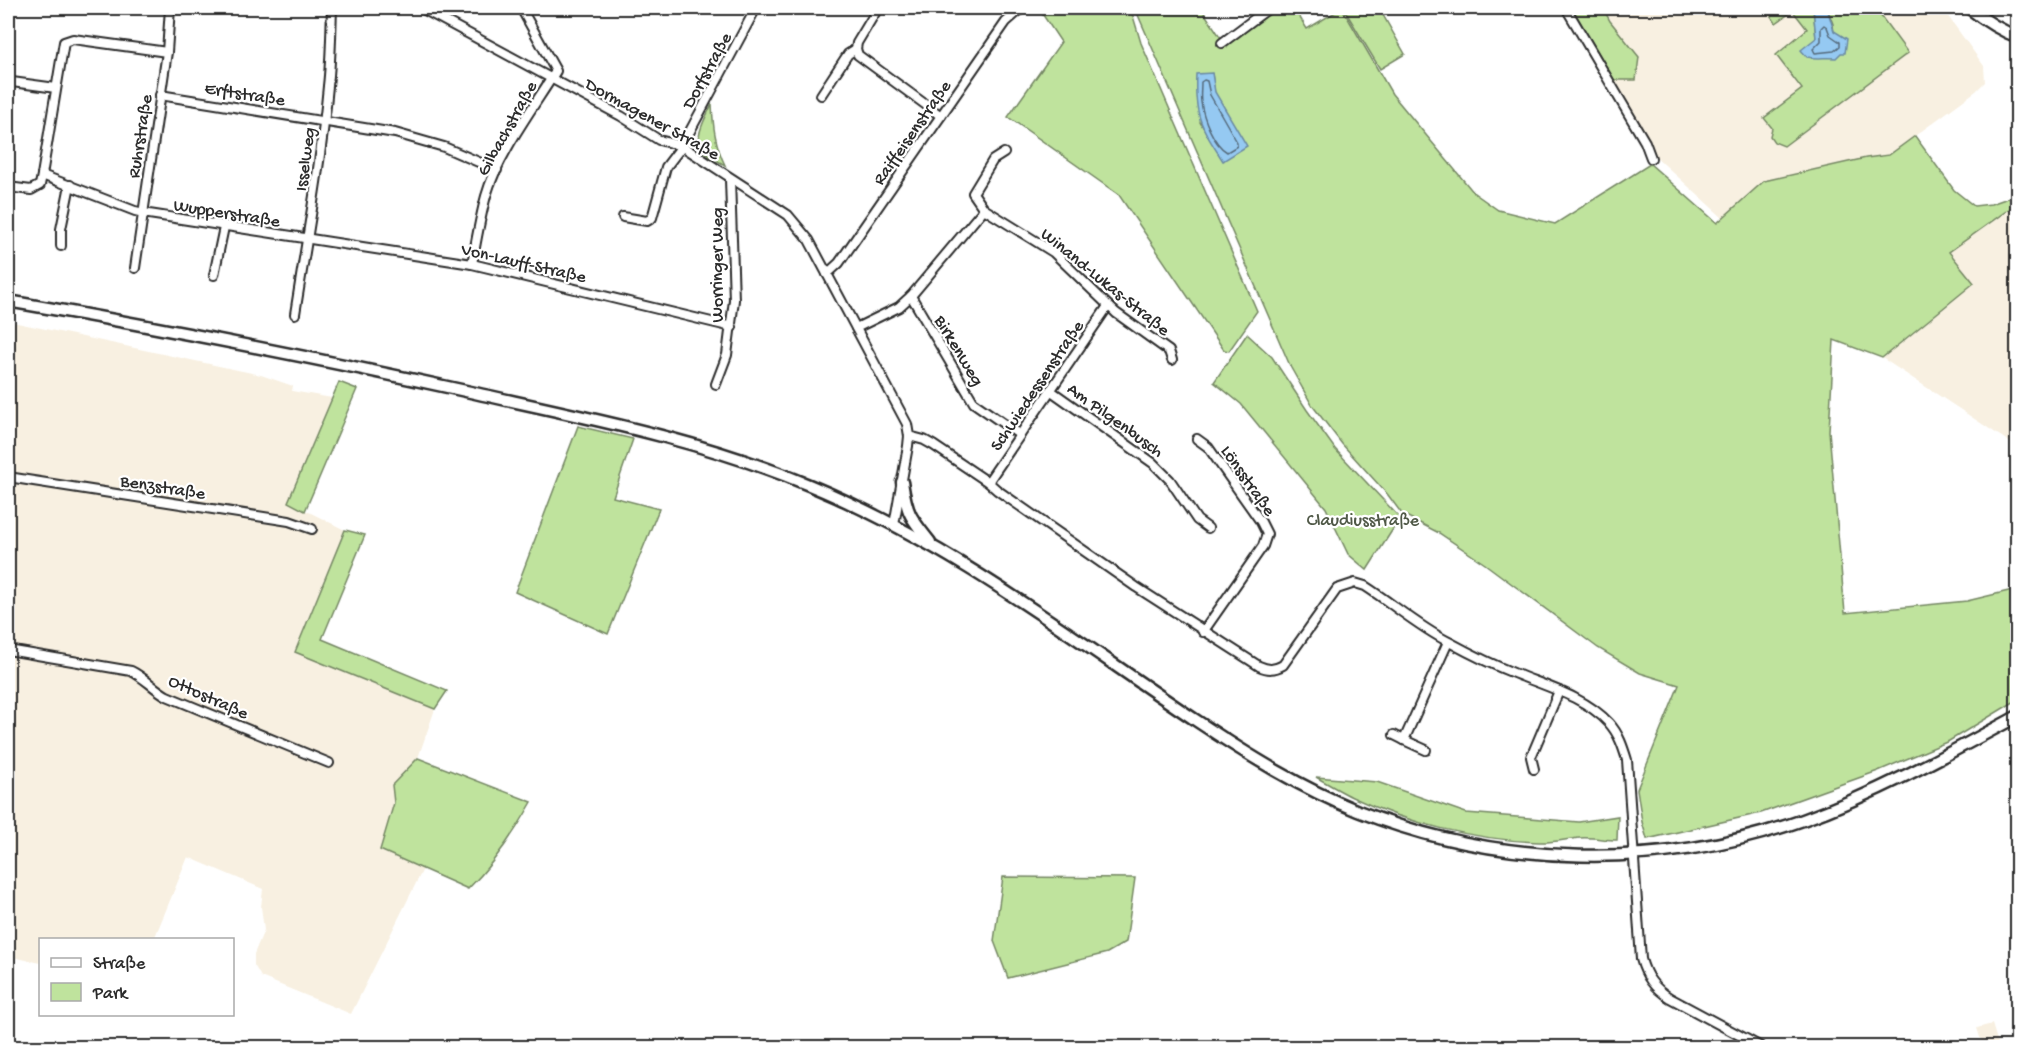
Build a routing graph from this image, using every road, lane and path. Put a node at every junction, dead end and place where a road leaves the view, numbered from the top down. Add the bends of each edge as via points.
1 (170, 8) edge
2 (332, 8) edge
3 (423, 8) edge
4 (521, 8) edge
5 (756, 8) edge
6 (878, 8) edge
7 (1022, 8) edge
8 (1269, 8) edge
9 (1566, 8) edge
10 (1969, 8) edge
11 (2018, 37) edge
12 (1222, 43) dead end
13 (856, 49) junction
14 (167, 52) junction
15 (552, 78) junction
16 (12, 81) dead end
17 (56, 88) junction
18 (160, 94) junction
19 (821, 95) dead end
20 (941, 116) junction
21 (324, 122) junction
22 (682, 146) junction
23 (1004, 153) dead end
24 (1651, 158) dead end
25 (497, 170) junction
26 (42, 175) junction
27 (730, 179) junction
28 (70, 185) junction
29 (8, 187) edge
30 (984, 210) junction
31 (143, 213) junction
32 (623, 217) dead end
33 (224, 227) junction
34 (307, 240) junction
35 (61, 246) dead end
36 (472, 264) junction
37 (135, 268) dead end
38 (827, 274) junction
39 (214, 275) dead end
40 (911, 296) junction
41 (8, 301) edge
42 (1108, 306) junction
43 (295, 314) dead end
44 (732, 327) junction
45 (856, 328) junction
46 (1172, 360) dead end
47 (716, 384) dead end
48 (1050, 390) junction
49 (1020, 435) junction
50 (909, 436) junction
51 (1197, 439) dead end
52 (8, 477) edge
53 (902, 482) junction
54 (988, 482) junction
55 (894, 525) junction
56 (1208, 528) dead end
57 (312, 529) dead end
58 (934, 547) junction
59 (1203, 632) junction
60 (1448, 642) junction
61 (8, 650) edge
62 (1559, 691) junction
63 (2018, 716) edge
64 (1394, 735) dead end
65 (1404, 740) junction
66 (1426, 750) dead end
67 (329, 763) dead end
68 (1534, 769) dead end
69 (1632, 855) junction
70 (1763, 1047) edge

1 - 14 street, Ruhrstraße
2 - 21 street, Isselweg
3 - 15 street, Dormagener Straße
4 - 15 street via 556,71
5 - 22 street, Dorfstraße
6 - 13 street
7 - 20 street, Raiffeisenstraße via 1006,22
8 - 12 street
9 - 24 street
10 - 11 main road
13 - 19 street via 848,54
13 - 20 street via 858,55
14 - 17 street via 68,39 62,48
14 - 18 street, Ruhrstraße
15 - 22 street, Dormagener Straße via 659,140
15 - 25 street, Gilbachstraße
16 - 17 street
17 - 26 street
18 - 21 street, Erftstraße
18 - 31 street, Ruhrstraße
20 - 38 street, Raiffeisenstraße via 839,263
21 - 25 street, Erftstraße via 405,136 444,147
21 - 34 street, Isselweg
22 - 27 street, Dormagener Straße
22 - 32 street, Dorfstraße via 666,167 652,218 647,221
23 - 30 street via 993,160 973,193
25 - 36 street, Gilbachstraße via 486,195
26 - 28 street, Wupperstraße
26 - 29 street via 40,185 31,190
27 - 38 street, Dormagener Straße via 788,215 809,240
27 - 44 street, Worringer Weg
28 - 31 street, Wupperstraße
28 - 35 street
30 - 40 street
30 - 42 street, Winand-Lukas-Straße via 1053,252
31 - 33 street, Wupperstraße
31 - 37 street, Ruhrstraße
33 - 34 street, Wupperstraße
33 - 39 street
34 - 36 street, Von-Lauff-Straße
34 - 43 street, Isselweg
36 - 44 street, Von-Lauff-Straße
38 - 45 street, Dormagener Straße
40 - 45 street via 899,307
40 - 49 street, Birkenweg via 974,403
41 - 55 main road via 446,386 651,432 765,468
42 - 46 street, Winand-Lukas-Straße via 1169,351
42 - 48 street, Schwiedessenstraße
44 - 47 street, Worringer Weg
45 - 50 street, Dormagener Straße via 903,416
48 - 49 street, Schwiedessenstraße
48 - 56 street, Am Pilgenbusch via 1153,463 1170,480 1197,520
49 - 54 street, Schwiedessenstraße
50 - 53 street, Dormagener Straße
50 - 54 street via 924,440
51 - 59 street, Lönsstraße via 1208,447 1267,534 1263,546
52 - 57 street, Benzstraße via 289,521
53 - 55 street, Dormagener Straße
53 - 58 main road via 910,517
54 - 59 street
55 - 58 main road
58 - 69 main road via 1046,617 1242,750 1343,804 1430,835 1494,849
59 - 60 street via 1259,666 1275,669 1294,651 1337,589 1355,583
60 - 62 street
60 - 65 street
61 - 67 street, Ottostraße via 131,671 167,696
62 - 68 street via 1531,757
62 - 69 street via 1597,712 1622,743 1627,760
63 - 69 main road via 1874,791 1802,820 1703,846
64 - 65 street
65 - 66 street
69 - 70 street via 1641,959 1648,979 1670,998

